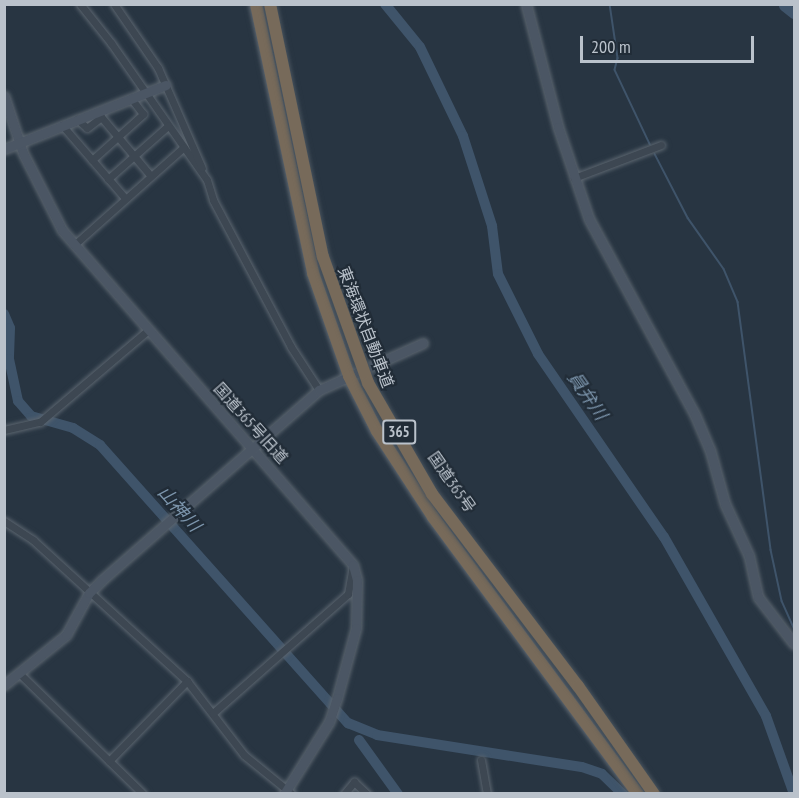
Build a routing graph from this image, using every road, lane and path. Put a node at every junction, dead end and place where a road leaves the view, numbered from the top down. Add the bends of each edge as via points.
1 (80, 4) edge
2 (114, 4) edge
3 (256, 4) edge
4 (270, 4) edge
5 (275, 4) edge
6 (526, 4) edge
7 (166, 85) junction
8 (144, 94) junction
9 (4, 96) edge
10 (131, 99) junction
11 (99, 114) junction
12 (62, 125) junction
13 (168, 126) junction
14 (118, 136) junction
15 (19, 142) junction
16 (661, 145) dead end
17 (184, 147) junction
18 (4, 149) edge
19 (134, 156) junction
20 (92, 160) junction
21 (150, 175) junction
22 (574, 178) junction
23 (108, 179) junction
24 (207, 180) junction
25 (125, 198) junction
26 (74, 245) junction
27 (148, 330) junction
28 (423, 343) dead end
29 (367, 368) junction
30 (349, 376) junction
31 (319, 390) junction
32 (4, 430) edge
33 (253, 449) junction
34 (4, 522) edge
35 (353, 566) junction
36 (89, 593) junction
37 (795, 644) edge
38 (19, 673) junction
39 (7, 679) edge
40 (187, 681) junction
41 (213, 713) junction
42 (481, 760) dead end
43 (109, 761) junction
44 (288, 792) edge
45 (143, 794) edge
46 (344, 794) edge
47 (367, 794) edge
48 (488, 794) edge
49 (638, 794) edge
50 (654, 794) edge
51 (661, 794) edge

1 - 8 street
2 - 7 street
3 - 30 highway, 365 via 313,273
4 - 50 highway, 東海環状自動車道, bridge via 323,257 368,383 432,494
5 - 29 highway, 国道365号 / 365 via 331,264
6 - 22 street
7 - 8 street
7 - 24 street
8 - 10 street
8 - 13 street
9 - 15 street, 国道365号旧道
10 - 11 street
10 - 14 street via 143,114
11 - 12 street
11 - 14 street
12 - 15 street
12 - 20 street
13 - 17 street
13 - 19 street
14 - 19 street
14 - 20 street
15 - 18 street
15 - 26 street, 国道365号旧道 via 58,224
16 - 22 street
17 - 21 street
17 - 24 street
19 - 21 street
19 - 23 street
20 - 23 street
21 - 25 street
22 - 37 street via 610,263 695,415 710,450 725,504 748,556 758,597
23 - 25 street
24 - 31 street via 213,200 291,346
25 - 26 street
26 - 27 street, 国道365号旧道
27 - 32 street via 43,420
27 - 33 street, 国道365号旧道
28 - 29 street
29 - 30 street
29 - 51 highway, 国道365号 / 365 via 390,416 434,489
30 - 31 street
30 - 49 highway, 365 via 377,431 433,517
31 - 33 street
33 - 35 street, 国道365号旧道
33 - 36 street
34 - 36 street via 33,540
35 - 41 street via 348,594
35 - 44 street via 357,580 355,639 329,722
36 - 38 street via 71,629
36 - 40 street
38 - 39 street
38 - 43 street
40 - 41 street
40 - 43 street
41 - 44 street via 244,754
42 - 48 street
43 - 45 street
46 - 47 street via 354,782

